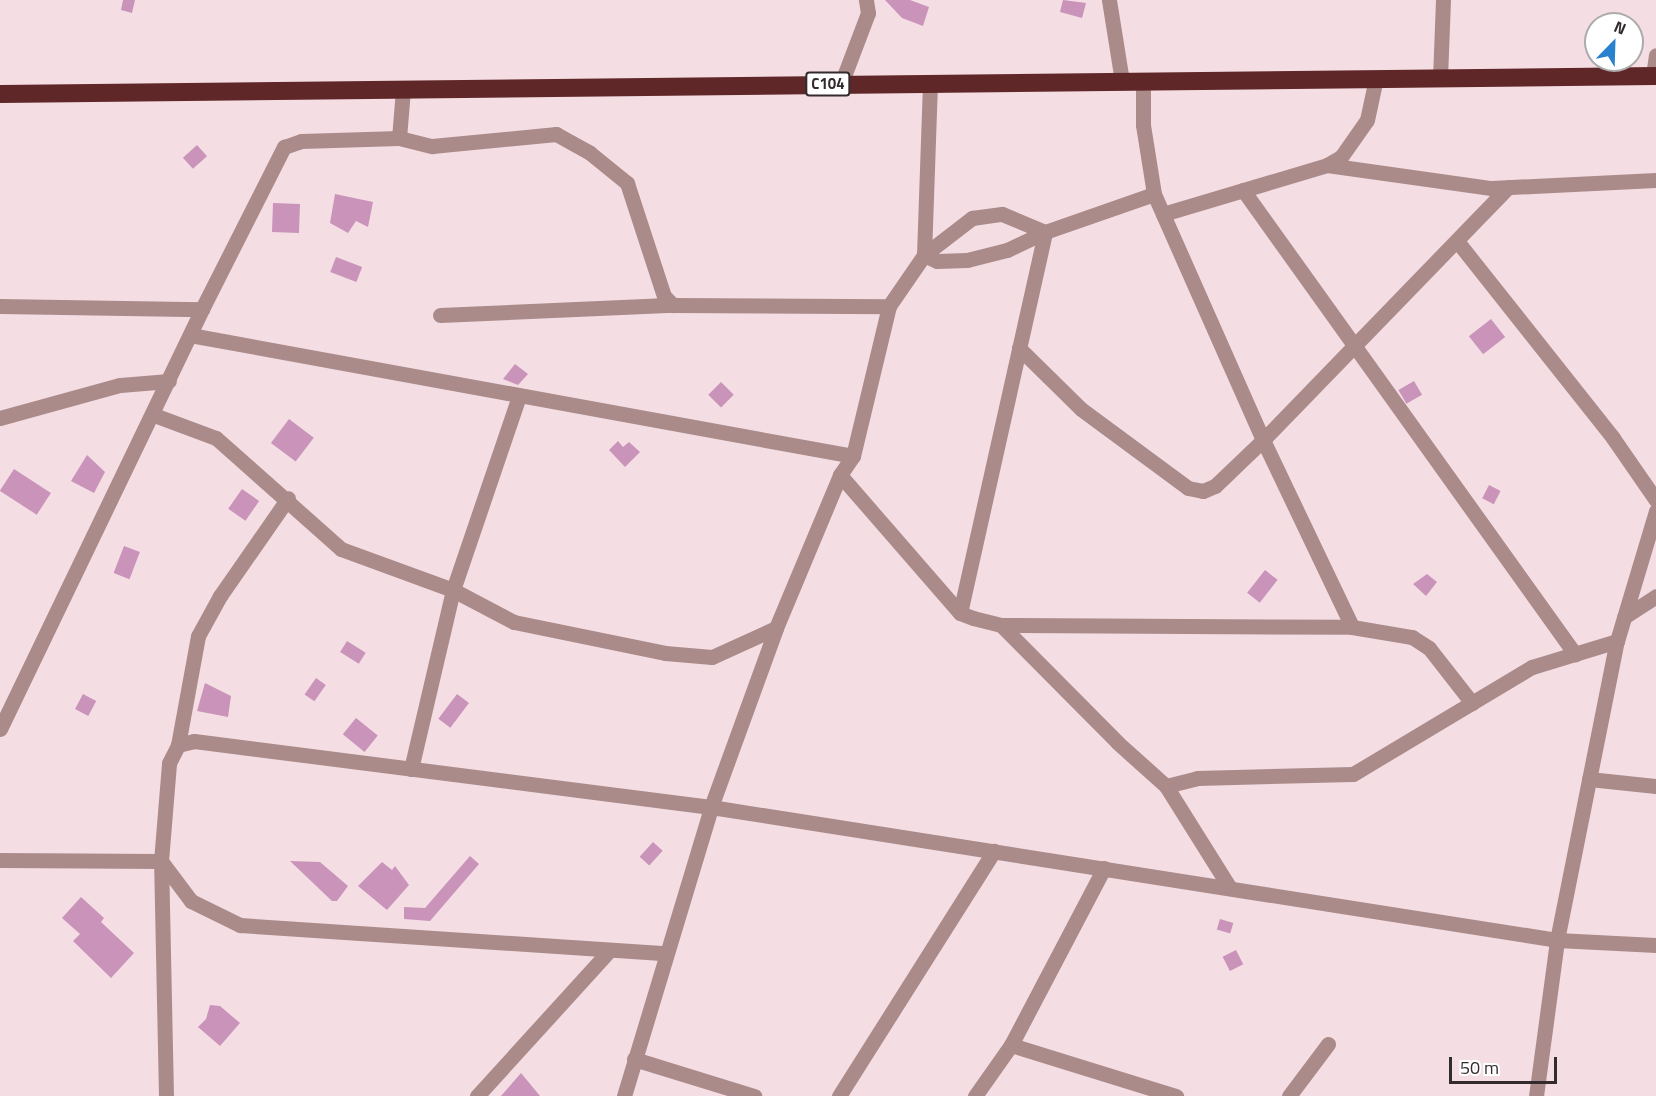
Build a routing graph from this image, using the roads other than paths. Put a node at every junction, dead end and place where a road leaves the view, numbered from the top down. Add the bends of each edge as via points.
1 (866, 0) edge
2 (1109, 0) edge
3 (1443, 0) edge
4 (1656, 55) edge
5 (1654, 76) edge
6 (1376, 78) junction
7 (1440, 78) junction
8 (1122, 81) junction
9 (1143, 81) junction
10 (930, 83) junction
11 (841, 84) junction
12 (403, 89) junction
13 (0, 94) edge
14 (399, 138) junction
15 (1327, 165) junction
16 (1656, 180) edge
17 (1508, 188) junction
18 (1243, 190) junction
19 (1154, 194) junction
20 (1163, 214) junction
21 (1045, 232) junction
22 (1457, 241) junction
23 (924, 255) junction
24 (673, 305) junction
25 (0, 306) edge
26 (889, 306) junction
27 (202, 309) junction
28 (440, 315) dead end
29 (190, 335) junction
30 (1355, 347) junction
31 (1019, 348) junction
32 (169, 381) junction
33 (519, 396) junction
34 (154, 415) junction
35 (0, 418) edge
36 (1263, 440) junction
37 (853, 456) junction
38 (840, 475) junction
39 (288, 498) junction
40 (1656, 500) edge
41 (1656, 511) edge
42 (453, 590) junction
43 (1656, 596) edge
44 (960, 613) junction
45 (1624, 617) junction
46 (1001, 625) junction
47 (1352, 627) junction
48 (776, 628) junction
49 (1617, 641) junction
50 (1575, 654) junction
51 (1472, 703) junction
52 (0, 729) edge
53 (178, 745) junction
54 (411, 769) junction
55 (1589, 779) junction
56 (1166, 786) junction
57 (1656, 786) edge
58 (711, 807) junction
59 (994, 851) junction
60 (0, 860) edge
61 (161, 861) junction
62 (1104, 868) junction
63 (1230, 888) junction
64 (1557, 940) junction
65 (1656, 945) edge
66 (610, 950) junction
67 (665, 953) junction
68 (1328, 1044) dead end
69 (1011, 1045) junction
70 (634, 1059) junction
71 (166, 1096) edge
72 (477, 1096) edge
73 (624, 1096) edge
74 (753, 1096) edge
75 (839, 1096) edge
76 (975, 1096) edge
77 (1176, 1096) edge
78 (1289, 1096) edge
79 (1536, 1096) edge

1 - 11 street via 868,13
2 - 8 street
3 - 7 street
4 - 5 street
5 - 7 highway, C104
6 - 7 highway, C104
6 - 9 highway, C104
6 - 15 street via 1367,120 1341,157
8 - 9 highway, C104
8 - 10 highway, C104
9 - 19 street via 1143,125
10 - 11 highway, C104
10 - 23 street
11 - 12 highway, C104
12 - 13 highway, C104
12 - 14 street
14 - 24 street via 432,146 556,134 590,153 627,183 664,296
14 - 27 street via 301,141 284,147
15 - 17 street
15 - 18 street
16 - 17 street
17 - 22 street
18 - 20 street
18 - 30 street
19 - 20 street
19 - 21 street
20 - 36 street
21 - 23 street via 1007,250 968,260 937,261
21 - 23 street via 1002,214 972,218
21 - 31 street
22 - 30 street
22 - 40 street via 1613,438
23 - 26 street
24 - 26 street
24 - 28 street
25 - 27 street
26 - 37 street
27 - 29 street
29 - 32 street
29 - 33 street
30 - 36 street
30 - 50 street
31 - 36 street via 1081,409 1188,488 1203,491 1215,486
31 - 44 street
32 - 34 street
32 - 35 street via 120,385
33 - 37 street
33 - 42 street
34 - 39 street via 216,438
34 - 52 street
36 - 47 street
37 - 38 street
38 - 44 street
38 - 48 street
39 - 42 street via 341,549
39 - 53 street via 220,596 198,636
41 - 45 street
42 - 48 street via 514,622 665,653 712,657
42 - 54 street
43 - 45 street
44 - 46 street
45 - 49 street
46 - 47 street
46 - 56 street
47 - 51 street via 1412,637 1429,648
48 - 58 street
49 - 50 street
49 - 55 street
50 - 51 street via 1532,667
51 - 56 street via 1353,774 1197,778
53 - 54 street via 194,741
53 - 61 street via 169,763
54 - 58 street
55 - 57 street
55 - 64 street
56 - 63 street
58 - 59 street
58 - 67 street
59 - 62 street
59 - 75 street
60 - 61 street
61 - 66 street via 191,901 240,925
61 - 71 street
62 - 63 street
62 - 69 street
63 - 64 street
64 - 65 street
64 - 79 street
66 - 67 street
66 - 72 street
67 - 70 street
68 - 78 street
69 - 76 street
69 - 77 street
70 - 73 street
70 - 74 street

